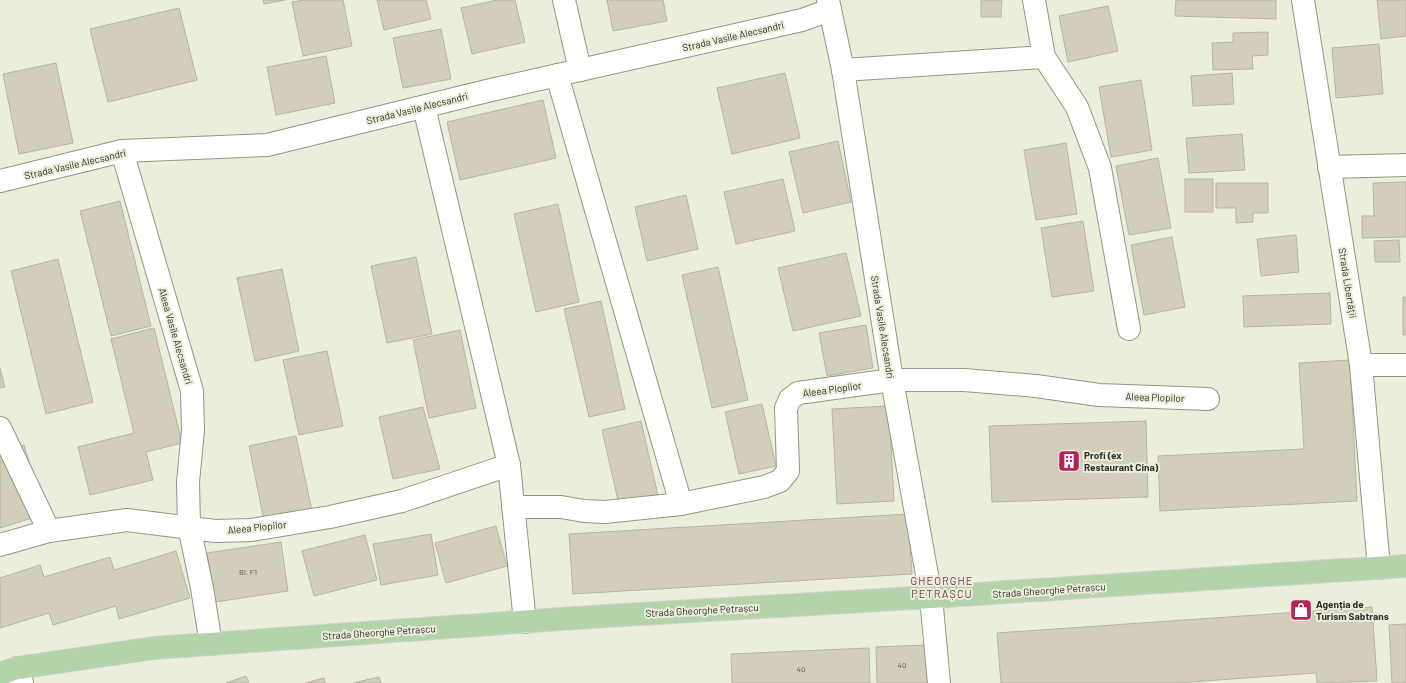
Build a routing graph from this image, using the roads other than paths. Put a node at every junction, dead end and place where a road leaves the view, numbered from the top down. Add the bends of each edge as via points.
1 (564, 0) edge
2 (1034, 0) edge
3 (1303, 0) edge
4 (829, 5) edge
5 (1044, 57) junction
6 (580, 70) junction
7 (843, 70) junction
8 (557, 75) junction
9 (424, 107) junction
10 (122, 151) junction
11 (1406, 165) edge
12 (1329, 168) junction
13 (0, 181) edge
14 (1129, 329) dead end
15 (1361, 365) junction
16 (1406, 365) edge
17 (892, 380) junction
18 (1208, 400) dead end
19 (0, 428) edge
20 (509, 465) junction
21 (681, 504) junction
22 (513, 507) junction
23 (189, 526) junction
24 (49, 531) junction
25 (0, 545) edge
26 (1406, 566) edge
27 (1379, 568) junction
28 (931, 597) junction
29 (525, 622) junction
30 (211, 644) junction
31 (13, 675) edge
32 (939, 683) edge

1 - 6 street
2 - 5 street
3 - 12 street, Strada Libertății
4 - 6 street, Strada Vasile Alecsandri via 802,20
4 - 7 street, Strada Vasile Alecsandri
5 - 7 street
5 - 14 street via 1077,107 1100,168
6 - 8 street, Strada Vasile Alecsandri
7 - 17 street, Strada Vasile Alecsandri
8 - 9 street, Strada Vasile Alecsandri
8 - 21 street
9 - 10 street, Strada Vasile Alecsandri via 267,145
9 - 20 street
10 - 13 street, Strada Vasile Alecsandri
10 - 23 street, Aleea Vasile Alecsandri via 192,391
11 - 12 street
12 - 15 street, Strada Libertății
15 - 16 street
15 - 27 street, Strada Libertății
17 - 18 street, Aleea Plopilor via 964,380 1099,395
17 - 21 street, Aleea Plopilor via 798,394 790,399 786,408 788,471 780,481 764,487
17 - 28 street, Strada Vasile Alecsandri
19 - 24 street
20 - 22 street
20 - 23 street, Aleea Plopilor via 402,502 330,517 251,530 215,531
21 - 22 street, Aleea Plopilor via 605,512 561,507
22 - 29 street
23 - 24 street, Aleea Plopilor via 127,520
23 - 30 street, Aleea Vasile Alecsandri
24 - 25 street, Aleea Plopilor
26 - 27 main road, Strada Gheorghe Petrașcu
27 - 28 main road, Strada Gheorghe Petrașcu
28 - 29 main road, Strada Gheorghe Petrașcu
28 - 32 street, Strada Vasile Alecsandri
29 - 30 main road, Strada Gheorghe Petrașcu
30 - 31 main road, Strada Gheorghe Petrașcu via 154,648

